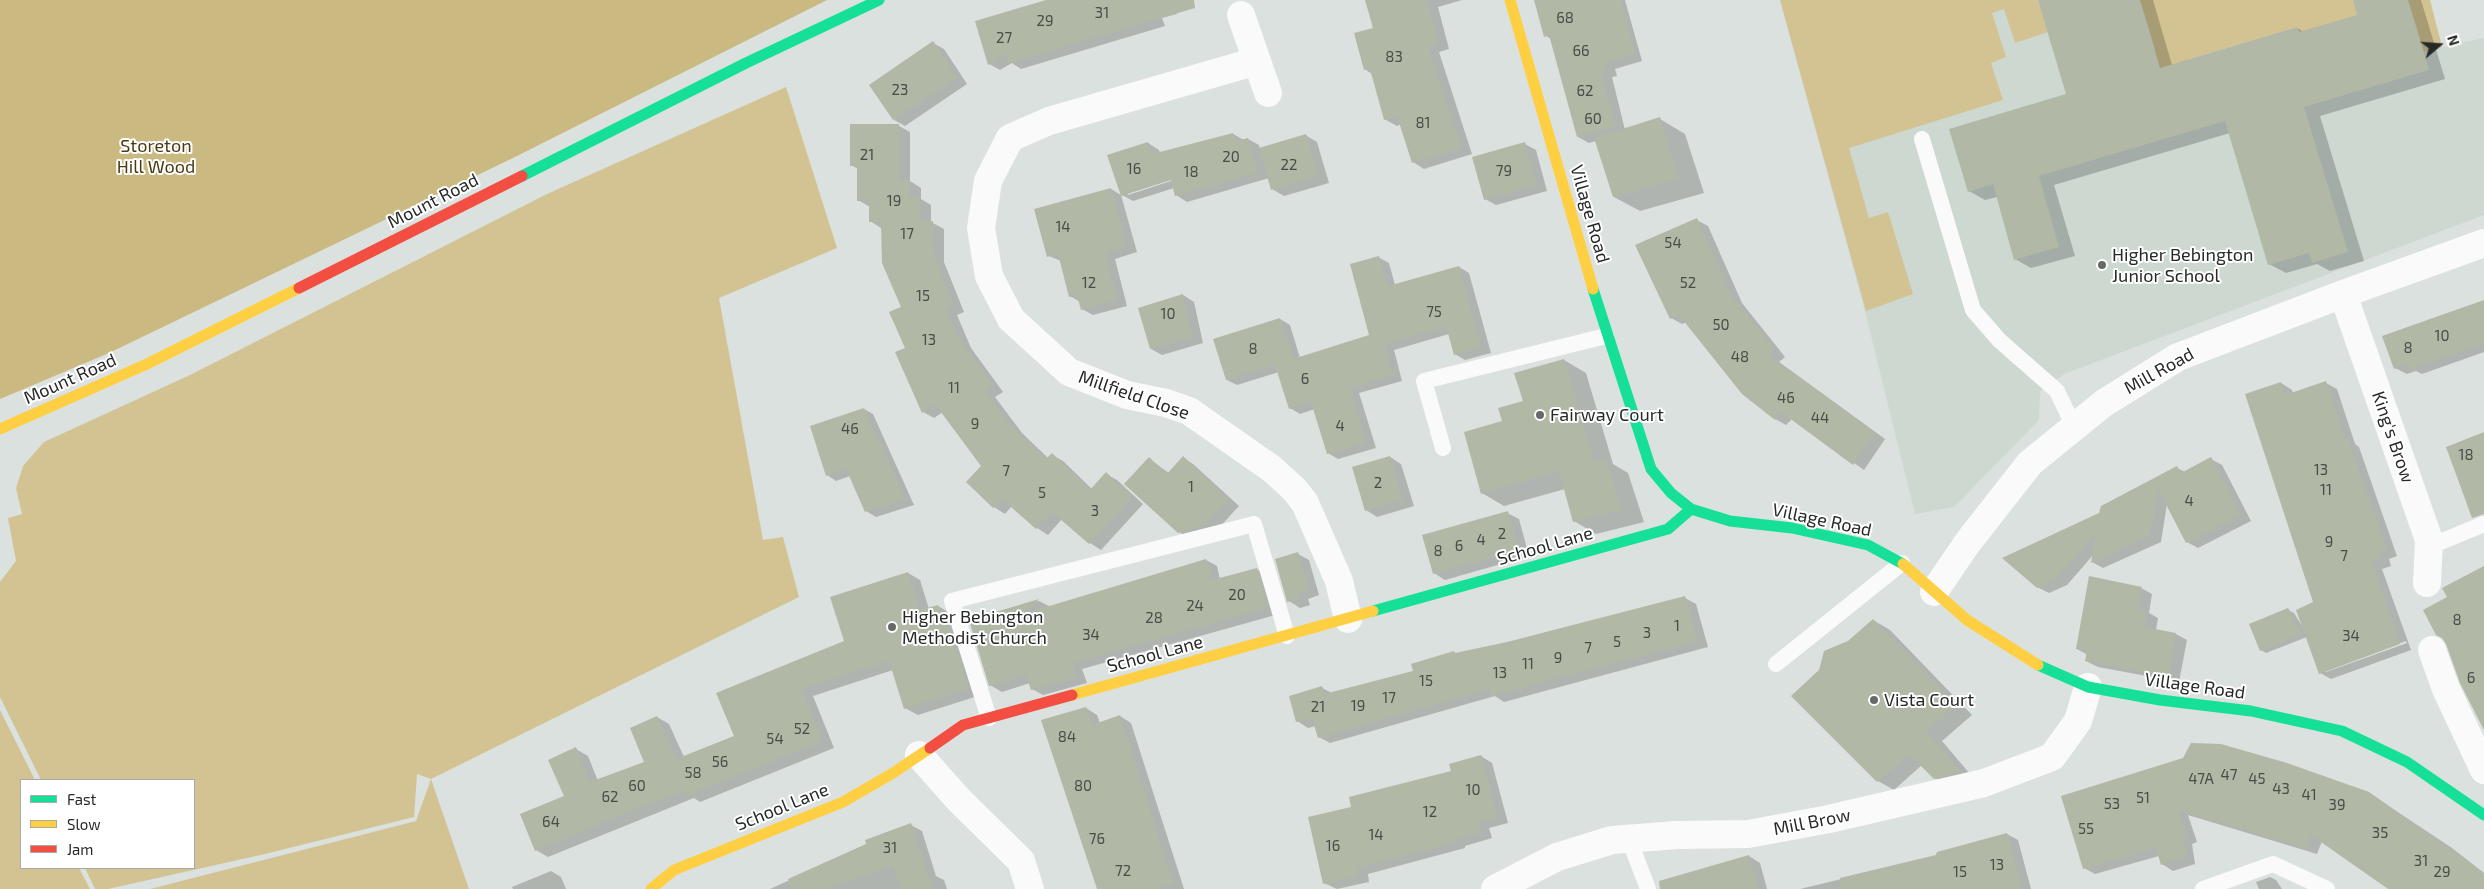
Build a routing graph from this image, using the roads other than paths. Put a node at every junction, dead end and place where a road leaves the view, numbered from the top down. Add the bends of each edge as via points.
1 (879, 0) edge
2 (1510, 0) edge
3 (1241, 15) dead end
4 (1257, 61) junction
5 (1268, 93) dead end
6 (1922, 139) dead end
7 (2484, 243) edge
8 (2342, 294) junction
9 (1606, 336) junction
10 (2074, 427) junction
11 (0, 429) edge
12 (1443, 448) dead end
13 (1691, 509) junction
14 (2484, 524) edge
15 (2428, 547) junction
16 (1902, 563) junction
17 (2427, 583) dead end
18 (1934, 592) junction
19 (1348, 619) junction
20 (1287, 636) junction
21 (2432, 650) dead end
22 (1776, 664) dead end
23 (2088, 687) junction
24 (989, 718) junction
25 (919, 755) junction
26 (2484, 770) edge
27 (2484, 815) edge
28 (1629, 839) junction
29 (651, 889) edge
30 (1030, 889) edge
31 (1495, 889) edge
32 (1648, 889) edge
33 (2203, 889) edge
34 (2327, 889) edge

1 - 11 main road, Mount Road via 147,364
2 - 9 main road, Village Road
3 - 4 street
4 - 5 street
4 - 19 street, Millfield Close via 1049,121 1010,138 988,181 981,228 989,276 1011,319 1069,372 1120,392 1166,402 1189,411 1272,469 1294,489 1305,503 1339,581
6 - 10 lane via 1974,310 1998,340 2057,391
7 - 8 street, Mill Road
8 - 10 street, Mill Road via 2178,358 2104,403
8 - 15 street, King's Brow via 2429,540
9 - 12 lane via 1424,382
9 - 13 main road, Village Road via 1651,469 1671,493
10 - 18 street, Mill Road via 2030,463 1968,542
13 - 16 main road, Village Road via 1730,521 1792,528 1868,545
13 - 19 main road, School Lane via 1668,529
14 - 15 lane
15 - 17 street, King's Brow
16 - 18 main road, Village Road
16 - 22 lane
18 - 23 main road, Village Road via 1967,620 2030,661
19 - 20 main road, School Lane
20 - 24 main road, School Lane
20 - 24 lane via 1254,524 952,601
21 - 26 street via 2446,689
23 - 27 main road, Village Road via 2251,712 2342,731 2407,762
23 - 28 street, Mill Brow via 2078,722 2052,757 1984,783 1748,834
24 - 25 main road, School Lane via 963,726
25 - 29 main road, School Lane via 843,802 674,870
25 - 30 street via 1021,861
28 - 31 street, Mill Brow via 1612,840 1556,857
28 - 32 lane
33 - 34 lane via 2273,864

